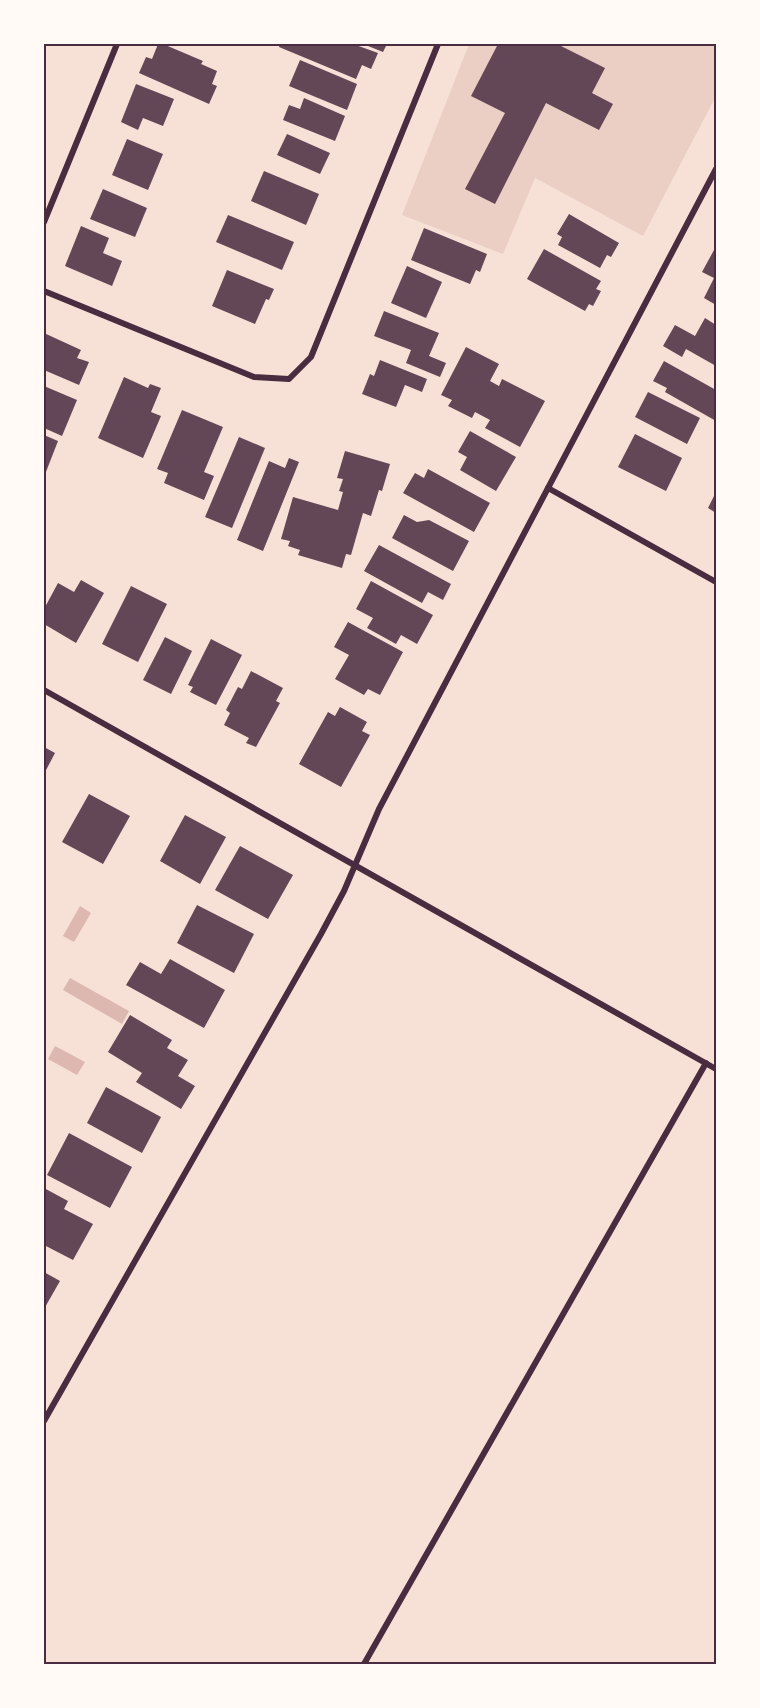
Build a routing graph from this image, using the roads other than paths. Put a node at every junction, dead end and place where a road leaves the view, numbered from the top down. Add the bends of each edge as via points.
1 (117, 44) edge
2 (438, 44) edge
3 (717, 169) edge
4 (44, 222) edge
5 (44, 291) edge
6 (549, 488) junction
7 (717, 582) edge
8 (44, 690) edge
9 (354, 864) junction
10 (706, 1063) junction
11 (717, 1069) edge
12 (44, 1421) edge
13 (364, 1665) edge

1 - 4 street
2 - 5 street via 311,357 289,379 254,377
3 - 6 street
6 - 7 street
6 - 9 street via 379,809
8 - 9 street
9 - 10 street
9 - 12 street via 321,934
10 - 11 street
10 - 13 street

